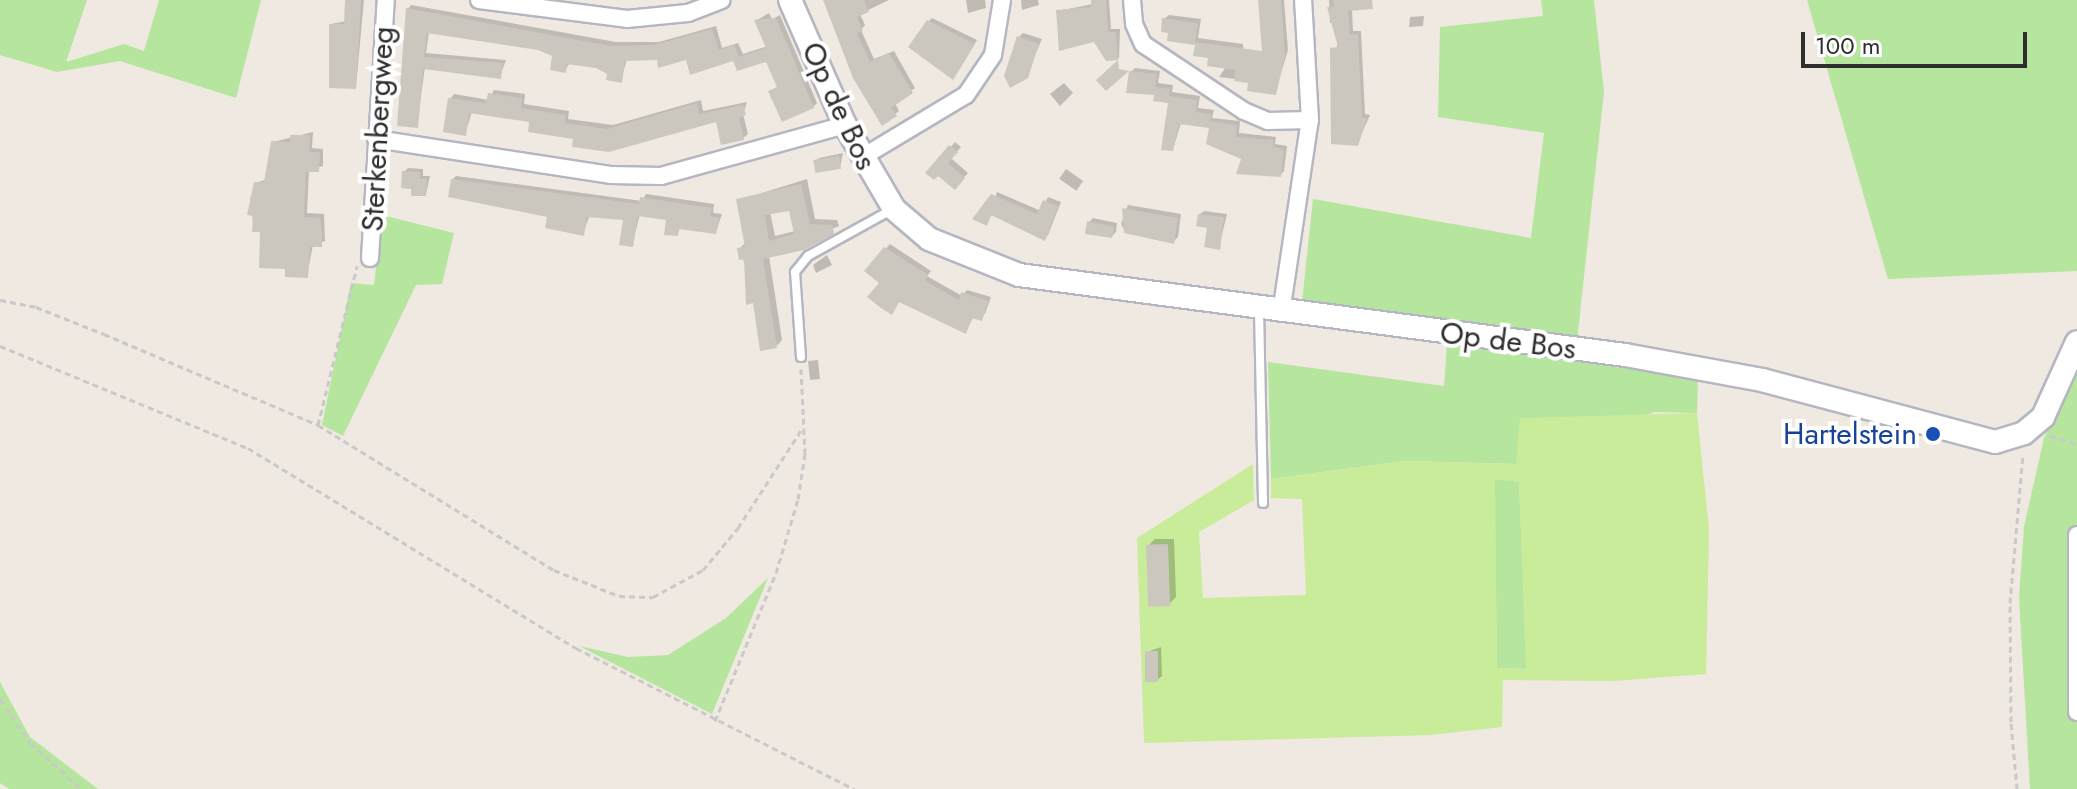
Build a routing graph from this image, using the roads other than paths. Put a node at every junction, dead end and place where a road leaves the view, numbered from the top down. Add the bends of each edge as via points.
1 (386, 0) edge
2 (479, 0) edge
3 (722, 0) edge
4 (790, 0) edge
5 (1002, 0) edge
6 (1132, 0) edge
7 (1303, 0) edge
8 (1310, 120) junction
9 (845, 125) junction
10 (376, 139) junction
11 (861, 158) junction
12 (894, 209) junction
13 (370, 258) road end
14 (1270, 311) junction
15 (2077, 342) edge
16 (801, 357) road end
17 (1263, 503) dead end
18 (2077, 535) edge
19 (2077, 712) edge

1 - 10 street, Sterkenbergweg
2 - 3 street via 627,19 688,13
4 - 9 street, Op de Bos
5 - 11 street via 993,55 966,95
6 - 8 street via 1143,44 1244,111 1268,121
7 - 8 street
8 - 14 street
9 - 10 street via 661,176 610,175
9 - 11 street, Op de Bos
10 - 13 street, Sterkenbergweg
11 - 12 street, Op de Bos
12 - 14 street, Op de Bos via 929,239 1019,275
12 - 16 lane via 808,256 795,272
14 - 15 street, Op de Bos via 1625,355 1762,380 1995,442 2024,433 2043,417
14 - 17 lane
18 - 19 street

